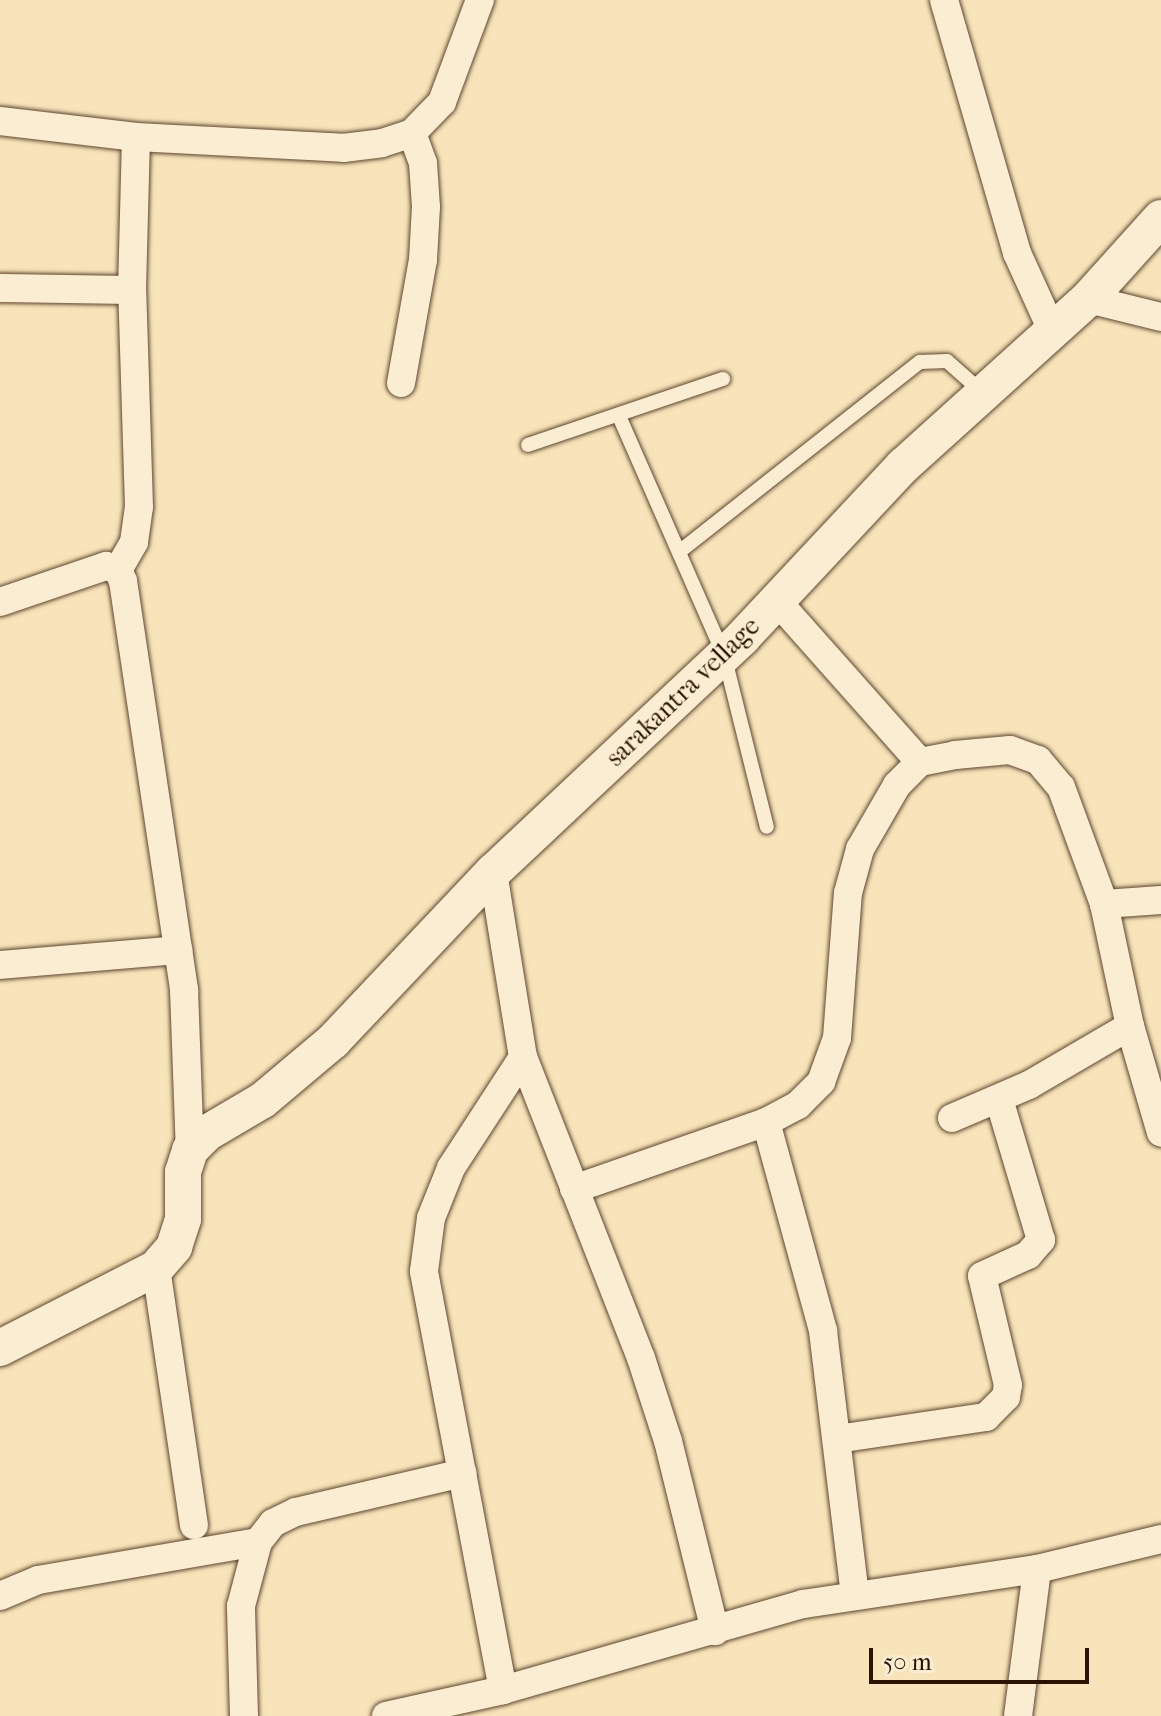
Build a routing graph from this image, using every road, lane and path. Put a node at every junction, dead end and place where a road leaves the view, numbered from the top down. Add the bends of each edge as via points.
1 (480, 0) edge
2 (944, 0) edge
3 (0, 121) edge
4 (412, 133) junction
5 (136, 137) junction
6 (1161, 218) edge
7 (0, 288) edge
8 (132, 290) junction
9 (1088, 299) junction
10 (1161, 317) edge
11 (1051, 328) junction
12 (723, 379) dead end
13 (401, 383) dead end
14 (982, 392) junction
15 (619, 416) junction
16 (528, 445) dead end
17 (679, 552) junction
18 (118, 570) junction
19 (777, 601) junction
20 (0, 602) edge
21 (724, 655) junction
22 (920, 762) junction
23 (767, 827) dead end
24 (493, 872) junction
25 (1161, 900) edge
26 (1104, 904) junction
27 (178, 950) junction
28 (0, 965) edge
29 (1130, 1026) junction
30 (523, 1057) junction
31 (999, 1099) junction
32 (952, 1118) dead end
33 (766, 1122) junction
34 (1161, 1133) edge
35 (190, 1150) junction
36 (574, 1189) junction
37 (156, 1268) junction
38 (0, 1348) edge
39 (837, 1439) junction
40 (462, 1473) junction
41 (194, 1525) dead end
42 (1161, 1539) edge
43 (258, 1542) junction
44 (1037, 1569) junction
45 (855, 1594) junction
46 (0, 1596) edge
47 (715, 1631) junction
48 (503, 1690) junction
49 (425, 1713) edge
50 (244, 1716) edge
51 (386, 1716) edge
52 (1018, 1716) edge

1 - 4 street via 442,102
2 - 11 street via 1012,239
3 - 5 street
4 - 5 street via 343,148
4 - 13 street via 423,163 426,207 423,260
5 - 8 street
6 - 9 street, sarakantra vellage
7 - 8 street
8 - 18 street via 139,507 134,542
9 - 10 street
9 - 11 street, sarakantra vellage
11 - 14 street, sarakantra vellage
12 - 15 lane
14 - 17 lane via 947,361 920,362
14 - 19 street, sarakantra vellage via 903,466
15 - 16 lane
15 - 17 lane
17 - 21 lane
18 - 20 street via 94,569
18 - 27 street via 146,717
19 - 21 street, sarakantra vellage
19 - 22 street
21 - 23 lane
21 - 24 street, sarakantra vellage
22 - 26 street via 1010,750 1038,760 1061,787
22 - 33 street via 897,785 860,849 848,893 837,1038 821,1082 798,1105
24 - 30 street
24 - 35 street, sarakantra vellage via 333,1041 263,1100 207,1133
25 - 26 street
26 - 29 street
27 - 28 street
27 - 35 street
29 - 31 street
29 - 34 street
30 - 36 street
30 - 40 street via 451,1168 431,1218 424,1271
31 - 32 street
31 - 39 street via 1041,1240 1028,1255 982,1276 1008,1385 1006,1397 986,1417
33 - 36 street
33 - 39 street via 823,1331
35 - 37 street via 183,1172 183,1219 174,1247
36 - 47 street via 664,1427
37 - 38 street
37 - 41 street
39 - 45 street
40 - 43 street via 296,1512 273,1523
40 - 48 street
42 - 44 street
43 - 46 street via 38,1580
43 - 50 street via 241,1606
44 - 45 street
44 - 52 street
45 - 47 street
47 - 48 street
48 - 49 street
49 - 51 street

